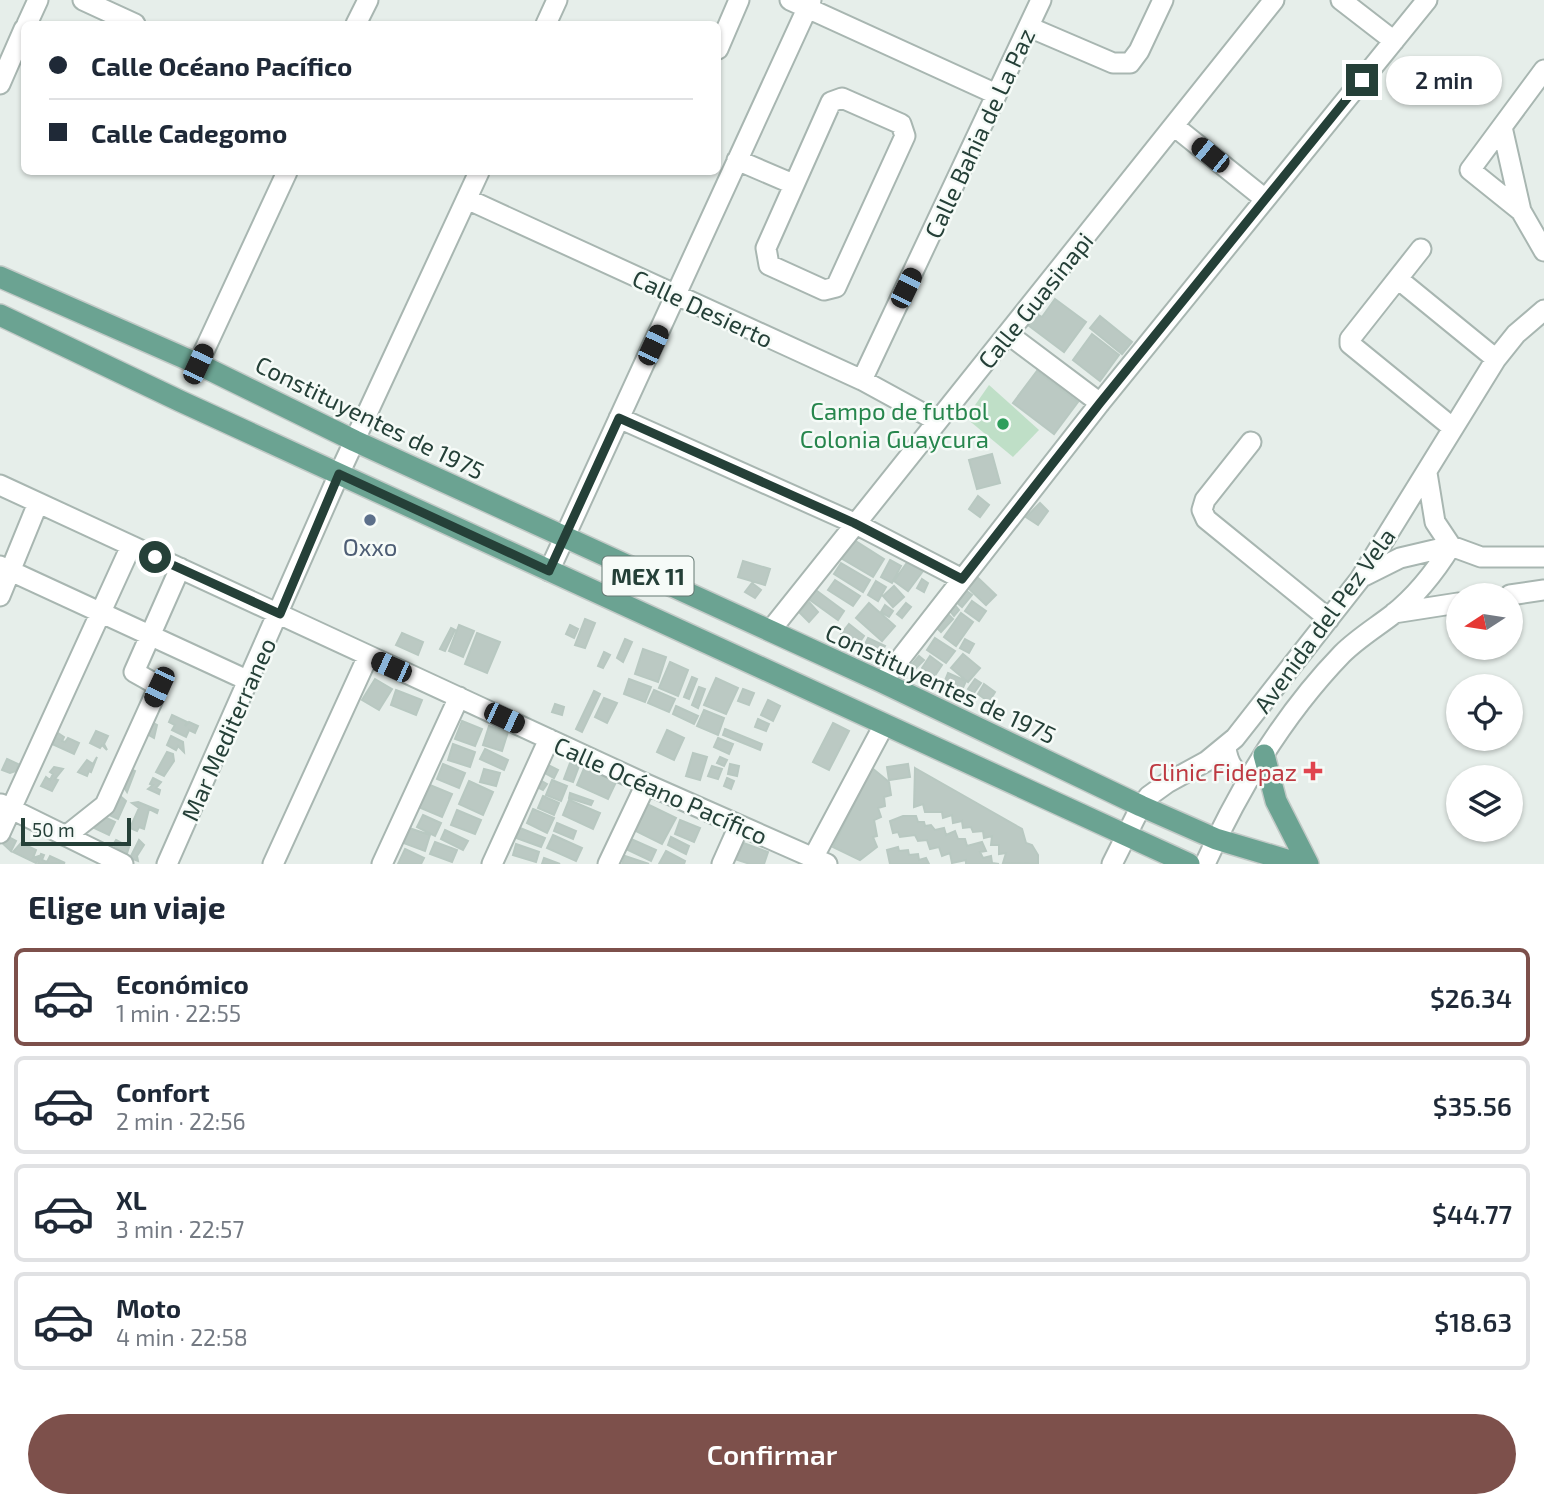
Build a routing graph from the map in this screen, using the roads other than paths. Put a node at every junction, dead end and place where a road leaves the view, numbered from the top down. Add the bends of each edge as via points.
1 (38, 0) edge
2 (83, 0) edge
3 (368, 0) edge
4 (557, 0) edge
5 (739, 0) edge
6 (1041, 0) edge
7 (1163, 0) edge
8 (1274, 0) edge
9 (1341, 0) edge
10 (1427, 0) edge
11 (803, 3) edge
12 (29, 21) edge
13 (128, 21) edge
14 (358, 21) edge
15 (547, 21) edge
16 (1029, 27) junction
17 (21, 38) edge
18 (721, 41) edge
19 (1394, 41) junction
20 (1544, 70) edge
21 (0, 84) edge
22 (996, 94) junction
23 (1174, 126) junction
24 (1503, 127) junction
25 (737, 160) junction
26 (286, 175) edge
27 (479, 175) edge
28 (793, 184) junction
29 (467, 199) junction
30 (1265, 199) junction
31 (1521, 211) junction
32 (1421, 249) dead end
33 (1544, 251) edge
34 (0, 277) edge
35 (1398, 279) junction
36 (676, 295) junction
37 (1544, 310) edge
38 (0, 315) edge
39 (1008, 334) junction
40 (1496, 359) junction
41 (198, 364) junction
42 (862, 380) junction
43 (1100, 403) junction
44 (619, 418) junction
45 (937, 421) junction
46 (1453, 428) junction
47 (355, 441) junction
48 (1251, 442) dead end
49 (1427, 473) junction
50 (339, 474) junction
51 (0, 485) edge
52 (38, 503) junction
53 (854, 523) junction
54 (563, 538) junction
55 (131, 546) junction
56 (1451, 546) junction
57 (1544, 557) edge
58 (5, 568) edge
59 (180, 568) junction
60 (549, 571) junction
61 (962, 579) junction
62 (1360, 579) junction
63 (1544, 590) edge
64 (1523, 593) edge
65 (0, 596) edge
66 (1446, 605) edge
67 (101, 610) junction
68 (1394, 613) junction
69 (280, 614) junction
70 (1329, 619) junction
71 (770, 631) junction
72 (151, 634) junction
73 (368, 656) junction
74 (249, 681) junction
75 (882, 682) junction
76 (459, 697) junction
77 (884, 725) junction
78 (549, 739) junction
79 (1226, 748) junction
80 (1264, 755) junction
81 (1250, 778) junction
82 (646, 784) junction
83 (6, 806) edge
84 (1141, 806) junction
85 (739, 826) junction
86 (0, 833) edge
87 (1125, 835) junction
88 (66, 836) junction
89 (1216, 839) junction
90 (820, 861) edge
91 (123, 864) edge
92 (167, 864) edge
93 (273, 864) edge
94 (382, 864) edge
95 (492, 864) edge
96 (608, 864) edge
97 (722, 864) edge
98 (1112, 864) edge
99 (1189, 864) edge
100 (1205, 864) edge
101 (1300, 864) edge
102 (1308, 864) edge

1 - 12 street
2 - 13 street
3 - 14 street
4 - 15 street
5 - 18 street
6 - 16 street, Calle Bahia de La Paz
7 - 16 street via 1130,63 1113,63
8 - 23 street, Calle Guasinapi
9 - 19 street
10 - 19 street
11 - 22 street
11 - 25 street
16 - 22 street, Calle Bahia de La Paz
17 - 21 street
19 - 30 street
20 - 24 street
22 - 42 street, Calle Bahia de La Paz
23 - 30 street
23 - 39 street, Calle Guasinapi
24 - 31 street
24 - 31 street via 1471,170
25 - 28 street
25 - 36 street
26 - 41 street
27 - 29 street, Mar Mediterraneo
28 - 28 street via 766,258 769,265 831,290 872,214 905,130 901,124 835,99
29 - 36 street, Calle Desierto
29 - 47 street, Mar Mediterraneo
30 - 43 street
31 - 33 street
32 - 35 street
34 - 41 main road, Constituyentes de 1975 / MEX 11
35 - 40 street
35 - 46 street via 1350,344
36 - 42 street, Calle Desierto
36 - 44 street
37 - 40 street, Avenida del Pez Vela
38 - 50 main road, MEX 11
39 - 43 street
39 - 45 street, Calle Guasinapi
40 - 46 street, Avenida del Pez Vela
41 - 47 main road, Constituyentes de 1975 / MEX 11
42 - 45 street, Calle Desierto
43 - 61 street
44 - 53 street
44 - 54 street
45 - 53 street, Calle Guasinapi
46 - 49 street, Avenida del Pez Vela
47 - 50 street, Mar Mediterraneo
47 - 54 main road, Constituyentes de 1975 / MEX 11
48 - 70 street via 1202,510 1206,519
49 - 56 street via 1435,522
49 - 62 street, Avenida del Pez Vela
50 - 60 main road, MEX 11
50 - 69 street, Mar Mediterraneo
51 - 52 street, Calle Océano Pacífico
52 - 55 street, Calle Océano Pacífico
52 - 58 street
53 - 61 street
53 - 71 street, Calle Guasinapi
54 - 60 street
54 - 71 main road, Constituyentes de 1975 / MEX 11
55 - 59 street, Calle Océano Pacífico
55 - 67 street
56 - 57 street via 1480,557
56 - 62 street via 1400,558
56 - 68 street via 1430,578
58 - 65 street
58 - 67 street
59 - 69 street, Calle Océano Pacífico
59 - 72 street
60 - 77 main road, MEX 11
61 - 75 street
62 - 70 street, Avenida del Pez Vela
63 - 64 street
66 - 68 street
67 - 72 street
67 - 83 street
68 - 80 street via 1334,663
69 - 73 street, Calle Océano Pacífico
69 - 74 street, Mar Mediterraneo
70 - 79 street, Avenida del Pez Vela
71 - 75 main road, Constituyentes de 1975 / MEX 11
72 - 74 street
72 - 88 street via 134,672 159,687 105,805
73 - 76 street, Calle Océano Pacífico
73 - 93 street
74 - 92 street, Mar Mediterraneo
75 - 84 main road, Constituyentes de 1975 / MEX 11
76 - 78 street, Calle Océano Pacífico
76 - 94 street
77 - 87 main road, MEX 11
77 - 90 street
78 - 82 street, Calle Océano Pacífico
78 - 95 street
79 - 81 street via 1230,765
79 - 84 street, Avenida del Pez Vela via 1158,788
80 - 81 street
80 - 102 main road via 1276,800
81 - 89 street
82 - 85 street, Calle Océano Pacífico
82 - 96 street
83 - 86 street
83 - 88 street
84 - 87 street, Avenida del Pez Vela
84 - 89 main road, Constituyentes de 1975 / MEX 11
85 - 90 street, Calle Océano Pacífico
85 - 97 street
87 - 98 street, Avenida del Pez Vela
87 - 99 main road, MEX 11
88 - 91 street
89 - 100 street
89 - 101 main road, Constituyentes de 1975 / MEX 11

